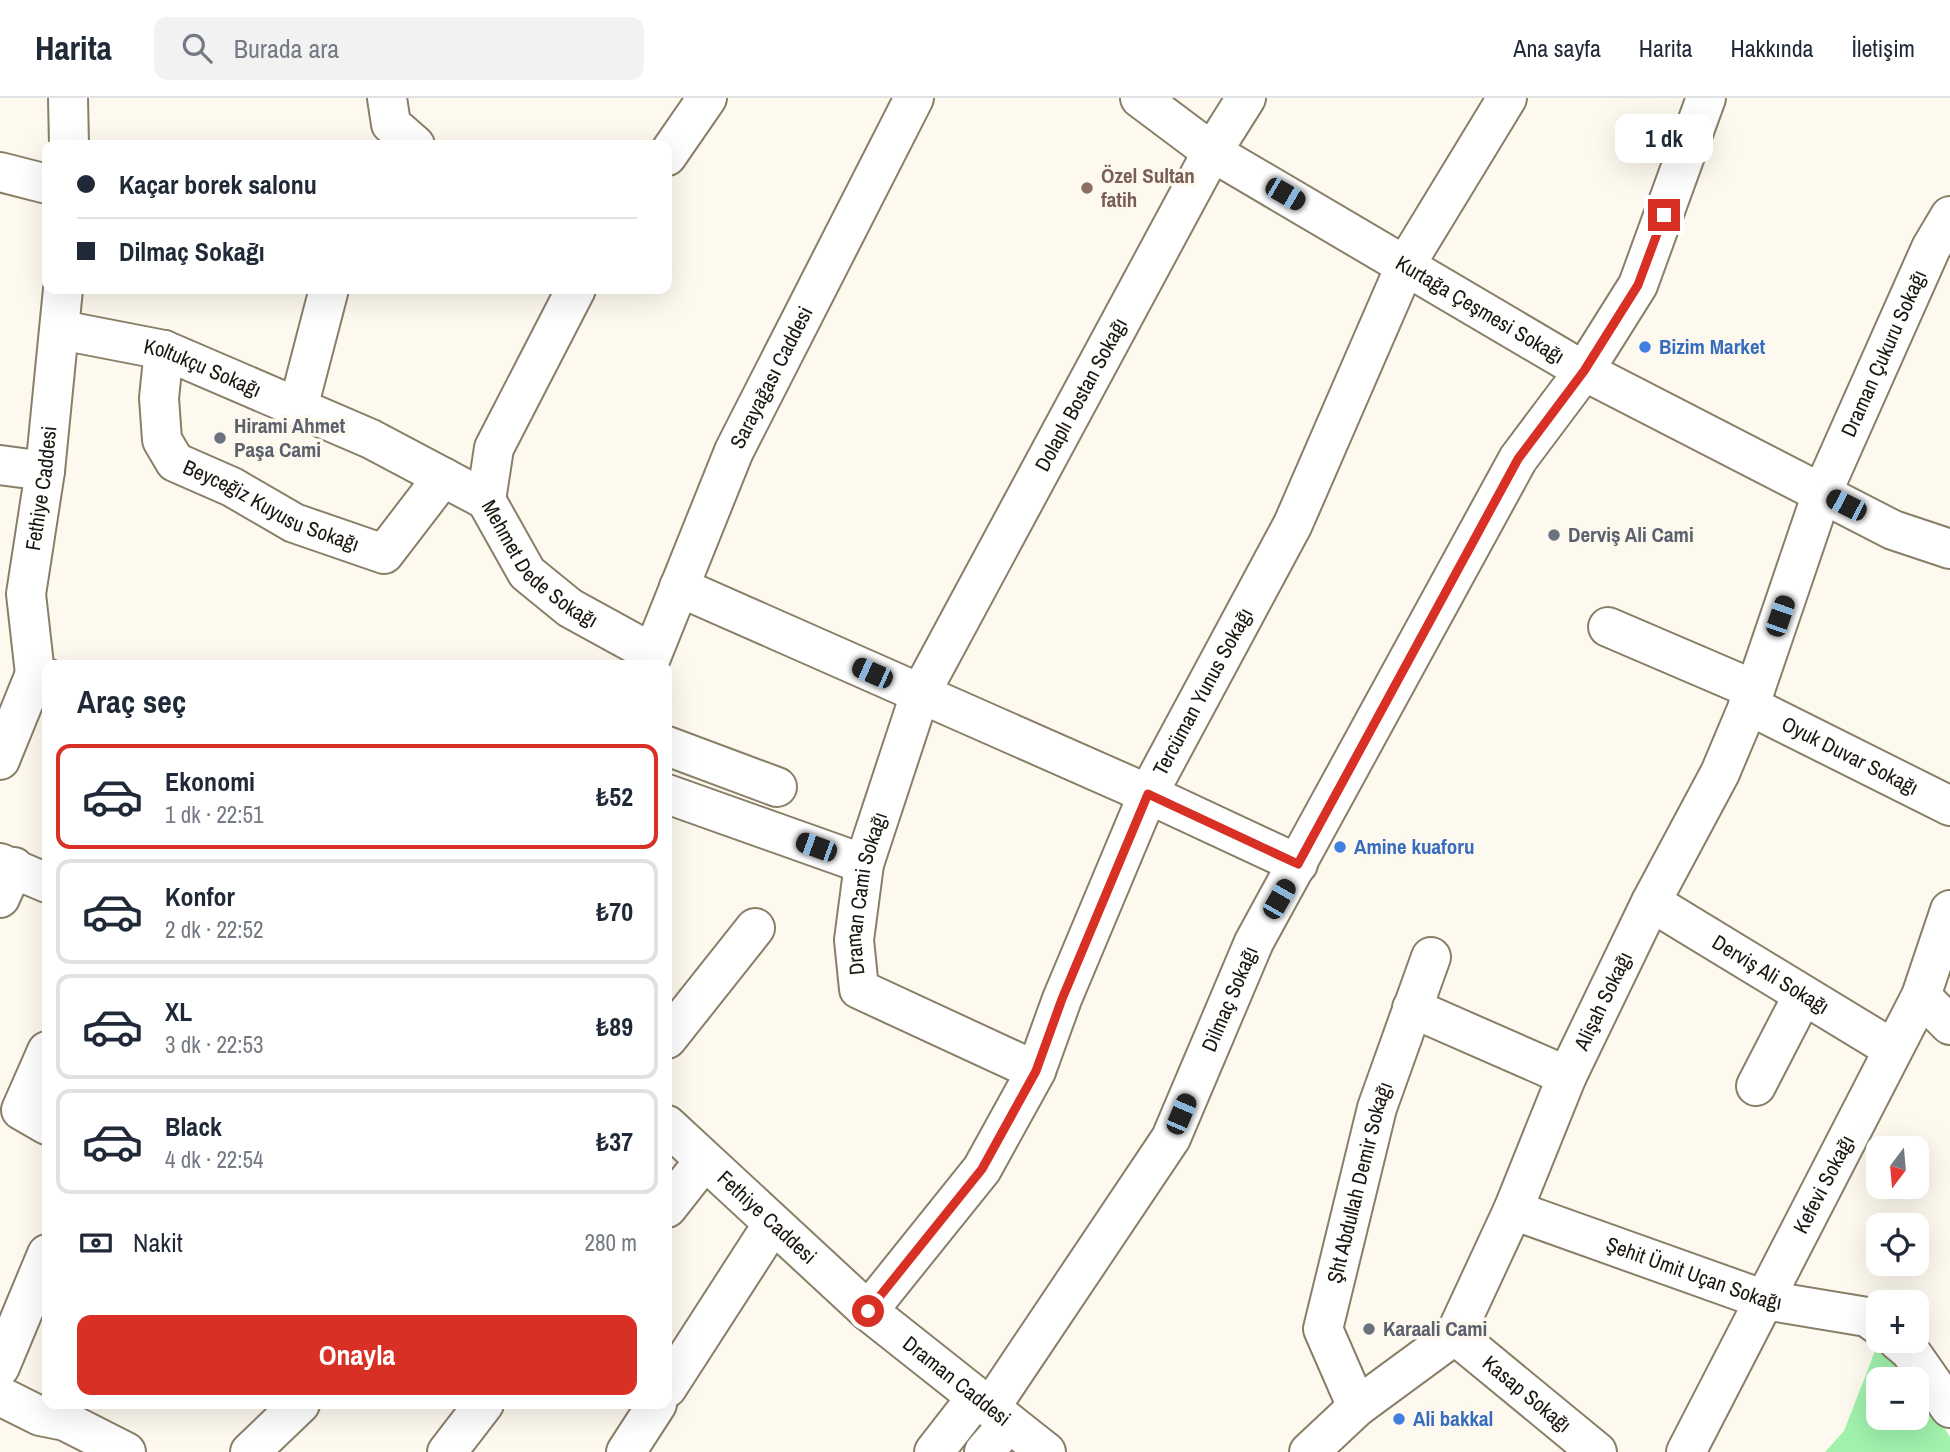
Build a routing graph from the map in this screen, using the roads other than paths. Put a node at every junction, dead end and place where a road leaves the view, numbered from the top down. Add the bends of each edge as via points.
1 (68, 98) edge
2 (707, 98) edge
3 (914, 98) edge
4 (1140, 98) edge
5 (1246, 98) edge
6 (1507, 98) edge
7 (1706, 98) edge
8 (69, 140) edge
9 (672, 149) edge
10 (1212, 152) junction
11 (0, 172) edge
12 (42, 183) edge
13 (1950, 216) edge
14 (1406, 264) junction
15 (63, 294) edge
16 (328, 294) edge
17 (573, 294) edge
18 (61, 330) junction
19 (164, 350) junction
20 (1584, 371) junction
21 (298, 408) junction
22 (0, 465) edge
23 (45, 471) junction
24 (443, 477) junction
25 (1822, 493) junction
26 (486, 500) junction
27 (1950, 549) edge
28 (679, 587) junction
29 (1608, 626) dead end
30 (650, 659) edge
31 (41, 676) edge
32 (920, 694) junction
33 (1751, 698) junction
34 (672, 748) edge
35 (0, 760) edge
36 (777, 787) dead end
37 (1148, 794) junction
38 (672, 795) edge
39 (1950, 806) edge
40 (864, 864) junction
41 (1298, 864) junction
42 (1651, 902) junction
43 (755, 928) dead end
44 (1946, 935) edge
45 (1431, 957) dead end
46 (1803, 995) junction
47 (1921, 996) junction
48 (1412, 1008) junction
49 (1950, 1026) edge
50 (672, 1033) edge
51 (1891, 1048) junction
52 (42, 1063) edge
53 (1036, 1071) junction
54 (1567, 1076) junction
55 (1756, 1086) dead end
56 (42, 1122) edge
57 (672, 1130) edge
58 (704, 1161) junction
59 (672, 1202) edge
60 (1513, 1210) junction
61 (772, 1225) junction
62 (42, 1266) edge
63 (1765, 1300) junction
64 (868, 1311) junction
65 (1866, 1317) edge
66 (1455, 1335) junction
67 (1911, 1353) edge
68 (0, 1367) edge
69 (672, 1380) edge
70 (0, 1396) edge
71 (1357, 1407) junction
72 (42, 1408) edge
73 (1950, 1408) edge
74 (297, 1409) edge
75 (480, 1409) edge
76 (654, 1409) edge
77 (992, 1410) junction
78 (59, 1413) edge
79 (0, 1427) edge
80 (271, 1446) edge
81 (626, 1451) edge
82 (126, 1452) edge
83 (447, 1452) edge
84 (934, 1452) edge
85 (984, 1452) edge
86 (1046, 1452) edge
87 (1309, 1452) edge
88 (1597, 1452) edge
89 (1686, 1452) edge

1 - 8 street
2 - 9 street
3 - 28 street, Sarayağası Caddesi via 734,451
4 - 10 street, Kurtağa Çeşmesi Sokağı
5 - 10 street, Dolaplı Bostan Sokağı
6 - 14 street, Tercüman Yunus Sokağı
7 - 20 street, Dilmaç Sokağı via 1638,285
10 - 14 street, Kurtağa Çeşmesi Sokağı
10 - 32 street, Dolaplı Bostan Sokağı
11 - 12 street
13 - 25 street, Draman Çukuru Sokağı via 1931,248
14 - 20 street, Kurtağa Çeşmesi Sokağı
14 - 37 street, Tercüman Yunus Sokağı via 1293,524
15 - 18 street, Fethiye Caddesi
16 - 21 street
17 - 26 street, Mehmet Dede Sokağı via 494,449
18 - 19 street, Koltukçu Sokağı
18 - 23 street, Fethiye Caddesi
19 - 21 street, Koltukçu Sokağı
19 - 24 street, Beyceğiz Kuyusu Sokağı via 159,398 162,440 175,462 232,486 293,523 384,554
20 - 25 street, Kurtağa Çeşmesi Sokağı
20 - 41 street, Dilmaç Sokağı via 1518,459
21 - 24 street, Koltukçu Sokağı
22 - 23 street
23 - 31 street, Fethiye Caddesi via 26,594
24 - 26 street, Koltukçu Sokağı
25 - 27 street, Kurtağa Çeşmesi Sokağı via 1894,530
25 - 33 street, Alişah Sokağı
26 - 30 street, Mehmet Dede Sokağı via 527,573 570,608
28 - 30 street, Sarayağası Caddesi
28 - 32 street
29 - 33 street, Oyuk Duvar Sokağı
31 - 35 street
32 - 37 street
32 - 40 street, Draman Cami Sokağı
33 - 39 street, Oyuk Duvar Sokağı
33 - 42 street, Alişah Sokağı via 1720,772
34 - 36 street
37 - 41 street
37 - 53 street, Tercüman Yunus Sokağı
38 - 40 street
40 - 53 street, Draman Cami Sokağı via 854,940 859,989
41 - 77 street, Dilmaç Sokağı via 1254,942 1171,1138
42 - 46 street, Derviş Ali Sokağı
42 - 54 street, Alişah Sokağı
43 - 50 street
44 - 47 street, Kefevi Sokağı
45 - 48 street, Şht Abdullah Demir Sokağı
46 - 51 street, Derviş Ali Sokağı
46 - 55 street
47 - 49 street
47 - 51 street, Kefevi Sokağı
48 - 54 street
48 - 71 street, Şht Abdullah Demir Sokağı via 1377,1108 1323,1329
51 - 63 street, Kefevi Sokağı
52 - 56 street via 21,1111
53 - 64 street, Tercüman Yunus Sokağı via 982,1169
54 - 60 street, Alişah Sokağı
57 - 58 street, Fethiye Caddesi
58 - 59 street
58 - 61 street, Fethiye Caddesi
60 - 63 street, Şehit Ümit Uçan Sokağı
60 - 66 street, Alişah Sokağı
61 - 64 street, Fethiye Caddesi
61 - 69 street
62 - 68 street
63 - 65 street, Şehit Ümit Uçan Sokağı
63 - 89 street, Kefevi Sokağı
64 - 77 street, Draman Caddesi
66 - 71 street, Alişah Sokağı
66 - 88 street, Kasap Sokağı
67 - 73 street
70 - 72 street
71 - 87 street, Alişah Sokağı
74 - 80 street
75 - 83 street
76 - 81 street
77 - 84 street
77 - 85 street
77 - 86 street, Draman Caddesi
78 - 79 street
78 - 82 street

